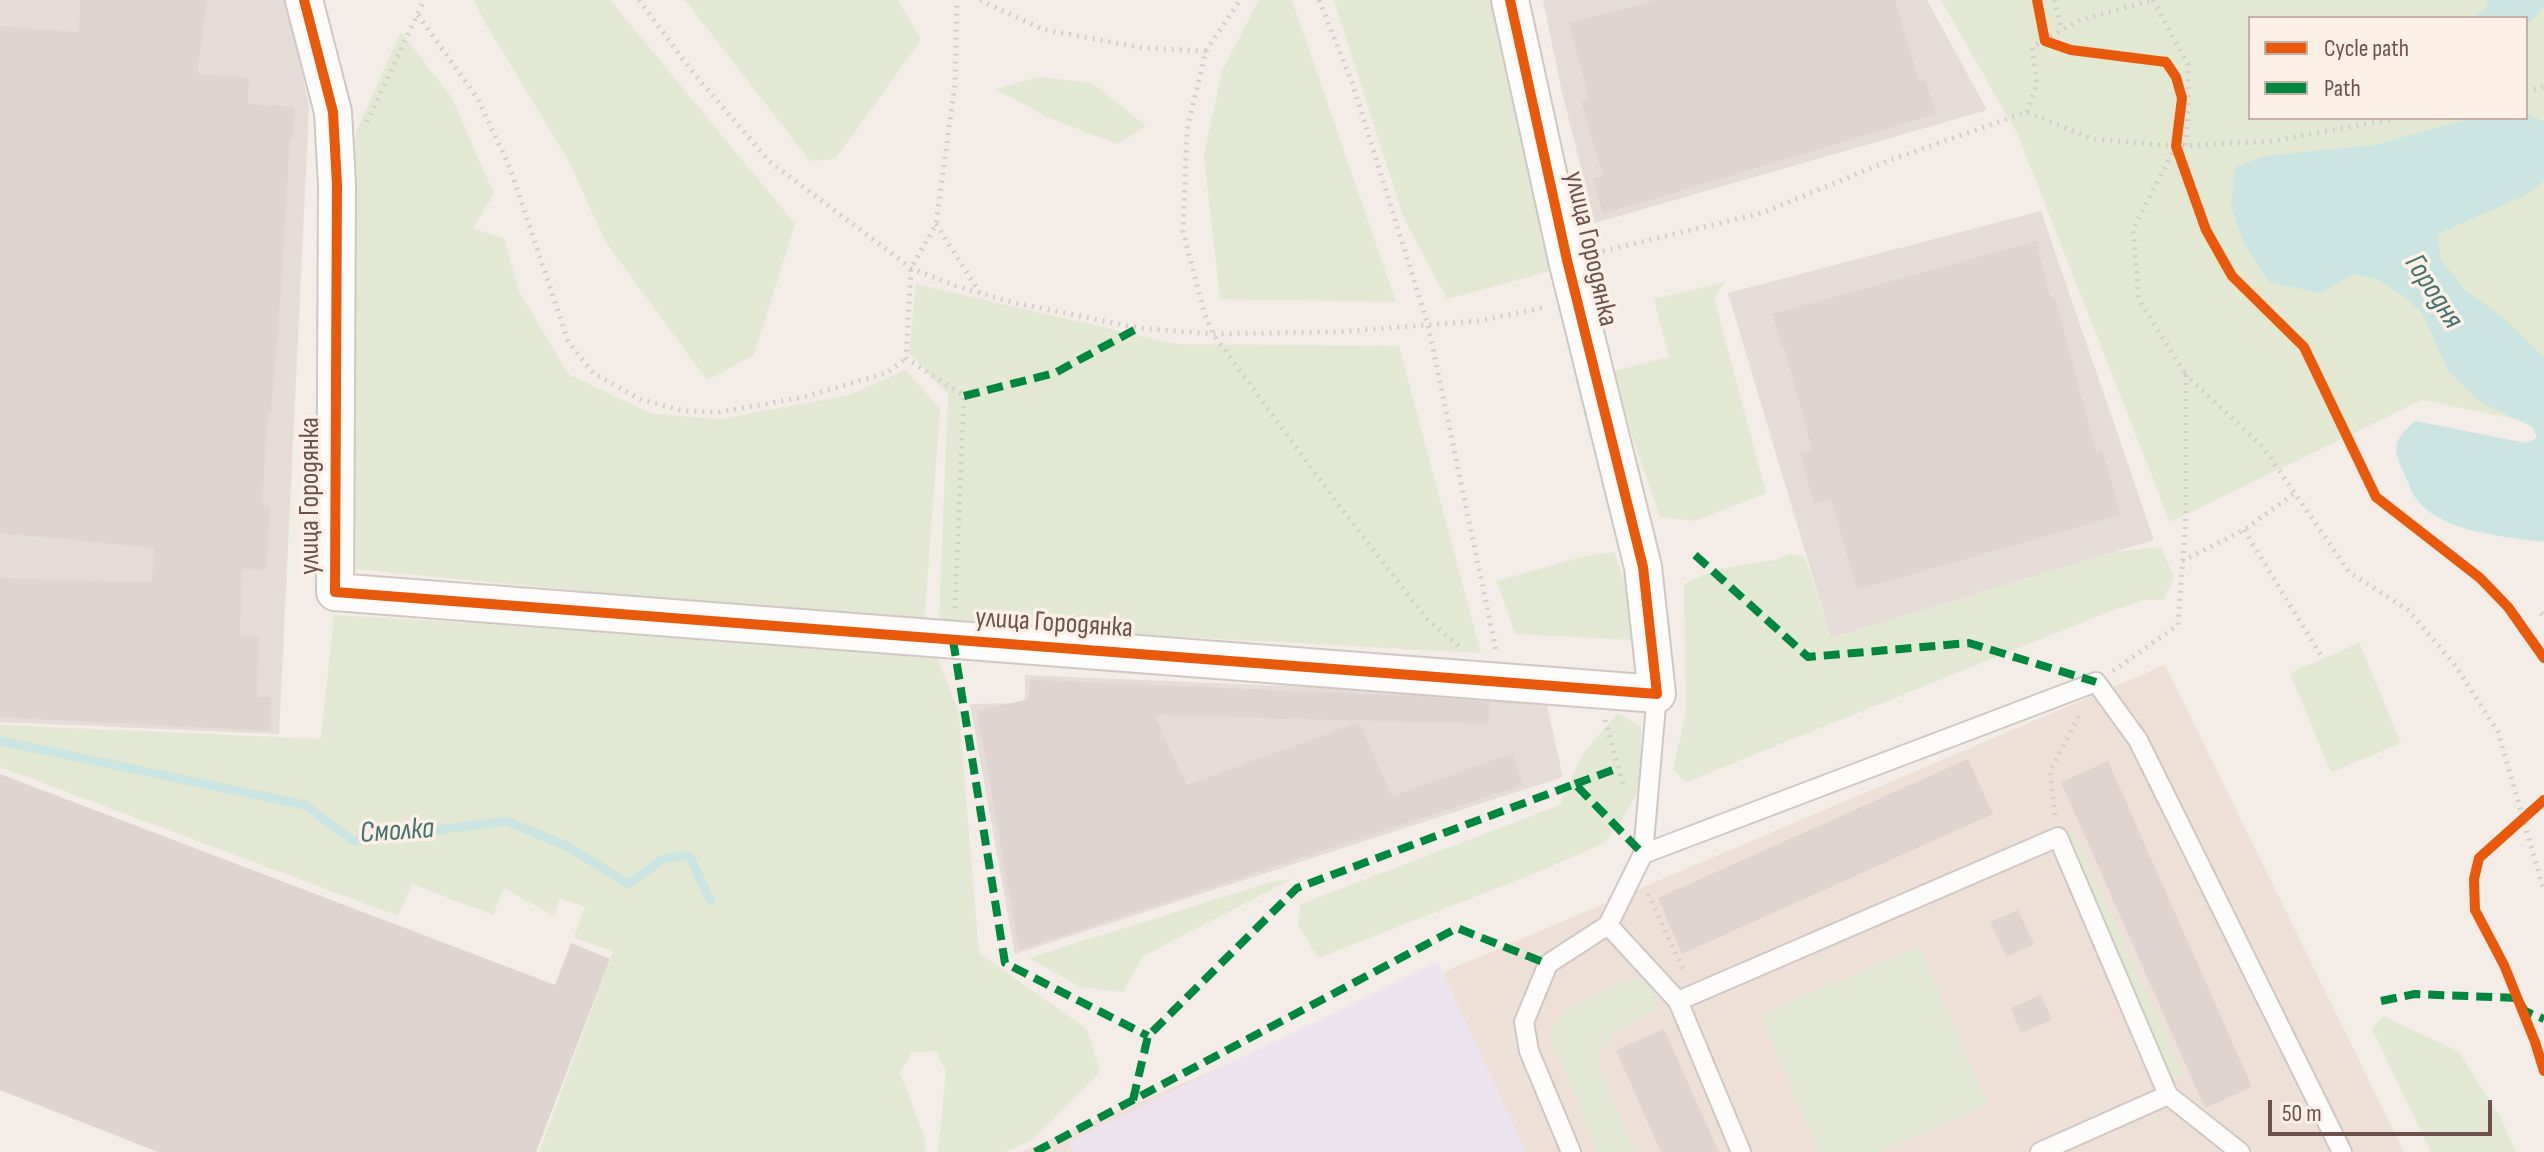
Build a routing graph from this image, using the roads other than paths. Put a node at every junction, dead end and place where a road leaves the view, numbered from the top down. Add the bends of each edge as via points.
1 (304, 0) edge
2 (1510, 0) edge
3 (1657, 694) junction
4 (1640, 861) junction
5 (1608, 925) junction
6 (1686, 997) junction
7 (2168, 1095) junction
8 (1571, 1152) edge
9 (1741, 1152) edge
10 (2040, 1152) edge
11 (2240, 1152) edge
12 (2342, 1152) edge

1 - 3 street, улица Городянка via 333,112 337,185 335,592
2 - 3 street, улица Городянка via 1643,567
3 - 4 lane
4 - 5 lane
4 - 12 lane via 2096,682 2138,740
5 - 6 lane
5 - 8 lane via 1548,964 1524,1022 1529,1051
6 - 7 lane via 2058,837
6 - 9 lane
7 - 10 lane
7 - 11 lane

